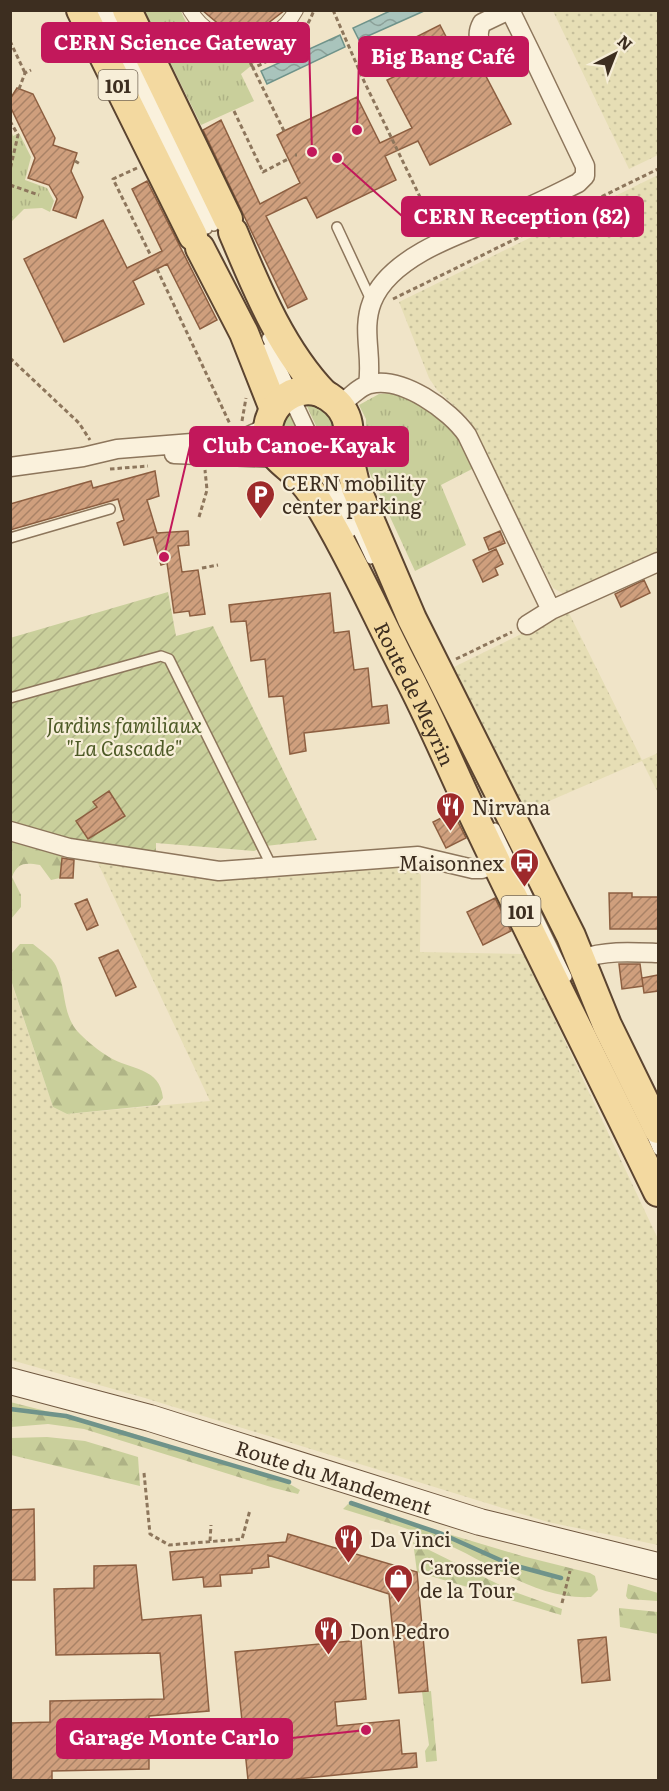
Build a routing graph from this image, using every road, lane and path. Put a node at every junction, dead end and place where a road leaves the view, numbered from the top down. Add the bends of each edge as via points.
1 (81, 10) edge
2 (100, 10) edge
3 (109, 10) edge
4 (127, 10) edge
5 (190, 10) edge
6 (296, 10) edge
7 (314, 10) edge
8 (333, 10) edge
9 (509, 10) edge
10 (10, 41) edge
11 (532, 55) junction
12 (31, 70) dead end
13 (25, 73) junction
14 (19, 89) dead end
15 (234, 111) dead end
16 (10, 121) edge
17 (284, 132) dead end
18 (18, 135) junction
19 (10, 139) edge
20 (288, 159) dead end
21 (75, 161) dead end
22 (80, 164) dead end
23 (139, 167) dead end
24 (658, 169) edge
25 (10, 170) edge
26 (10, 185) edge
27 (39, 195) dead end
28 (337, 226) dead end
29 (214, 232) junction
30 (443, 243) junction
31 (151, 256) dead end
32 (157, 269) dead end
33 (373, 299) junction
34 (261, 325) dead end
35 (260, 337) dead end
36 (10, 358) edge
37 (368, 384) junction
38 (332, 400) junction
39 (280, 406) junction
40 (232, 429) dead end
41 (87, 449) junction
42 (281, 460) junction
43 (332, 460) junction
44 (204, 465) dead end
45 (148, 466) dead end
46 (10, 467) edge
47 (106, 469) dead end
48 (110, 509) dead end
49 (199, 517) dead end
50 (10, 538) edge
51 (658, 562) edge
52 (218, 565) dead end
53 (366, 565) dead end
54 (202, 568) dead end
55 (377, 572) dead end
56 (551, 610) junction
57 (527, 625) joint
58 (452, 660) dead end
59 (420, 677) dead end
60 (10, 698) edge
61 (441, 718) dead end
62 (494, 817) dead end
63 (10, 831) edge
64 (497, 863) junction
65 (272, 867) junction
66 (658, 953) edge
67 (576, 974) junction
68 (590, 1010) dead end
69 (652, 1140) edge
70 (658, 1192) edge
71 (10, 1381) edge
72 (144, 1473) dead end
73 (250, 1510) dead end
74 (211, 1525) dead end
75 (210, 1541) junction
76 (658, 1566) edge
77 (570, 1571) dead end
78 (562, 1603) dead end

1 - 29 main road, Route de Meyrin / 101
2 - 29 lane
3 - 29 lane
4 - 29 main road, Route de Meyrin / 101
5 - 6 street via 211,33 241,43 272,36
7 - 17 path via 310,23 295,42 253,68
8 - 30 path
9 - 11 street
9 - 11 street via 482,23 480,42 489,50 517,48
10 - 13 path
11 - 30 street via 585,166 585,176 515,213
12 - 13 path
13 - 14 path
15 - 20 path via 263,172
16 - 18 path
18 - 19 path
18 - 25 path
21 - 22 path
23 - 31 path via 113,179
24 - 33 path via 391,300
26 - 27 path
28 - 33 lane
29 - 38 main road, Route de Meyrin / 101 via 245,260 297,363
29 - 39 main road, Route de Meyrin / 101 via 244,333
30 - 33 street via 393,272
32 - 40 path
33 - 37 street via 366,332
34 - 39 lane
35 - 39 lane
36 - 41 path via 79,423
37 - 38 street
37 - 56 street via 389,385 427,399 447,410 460,425
38 - 39 main road via 309,391
38 - 43 main road, Route de Meyrin / 101 via 347,421
39 - 41 street via 242,439
39 - 42 main road, Route de Meyrin / 101 via 270,444
39 - 43 lane
41 - 42 street via 117,459 190,454
41 - 46 street
42 - 43 main road via 298,470
42 - 64 main road, Route de Meyrin / 101 via 307,487 336,532
43 - 53 lane
43 - 55 lane
43 - 67 main road, Route de Meyrin / 101 via 356,488 412,619
44 - 49 path via 207,490
45 - 47 path
48 - 50 lane
51 - 56 street
52 - 54 path
56 - 57 street
57 - 58 path
59 - 61 lane
60 - 65 lane via 161,656 169,659
62 - 67 lane
63 - 65 street via 69,848 189,867 219,871
64 - 65 street via 482,869 418,856
64 - 70 main road, Route de Meyrin / 101
66 - 67 street via 615,952
67 - 69 main road, Route de Meyrin / 101 via 607,1025
68 - 69 lane
71 - 76 main road, Route du Mandement via 150,1418 480,1522
72 - 75 path via 150,1534 169,1545
73 - 75 path via 242,1539
74 - 75 path
77 - 78 path

